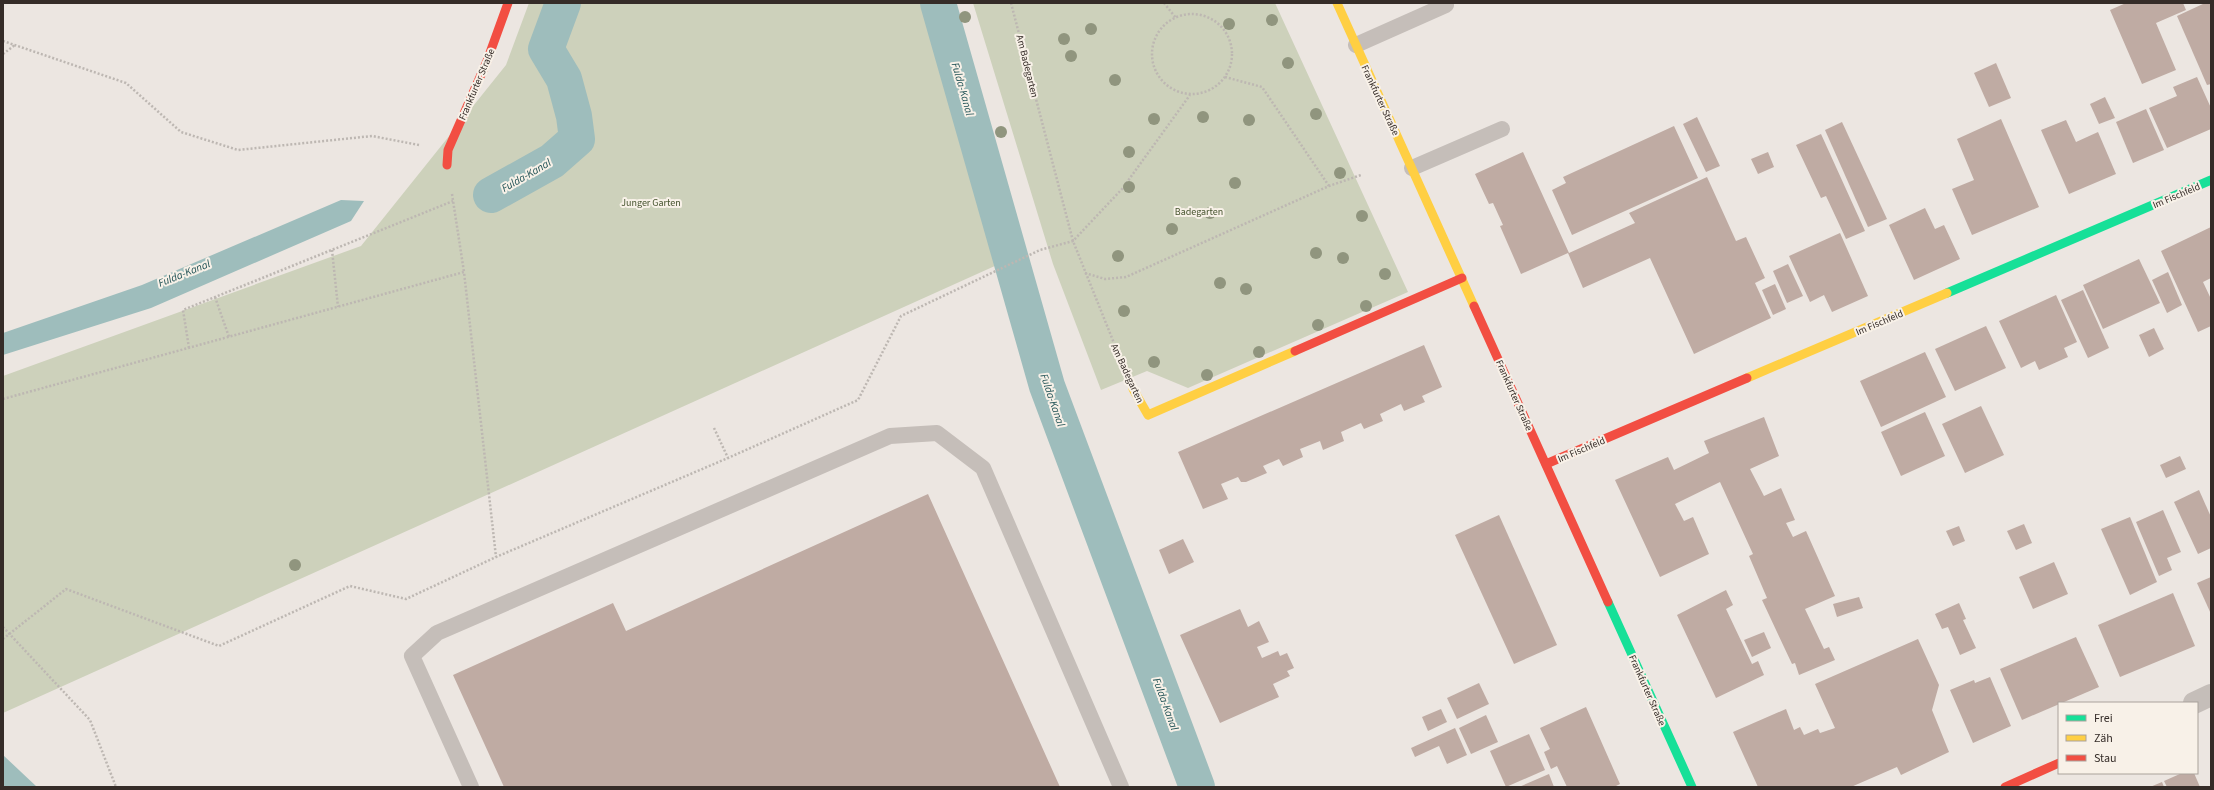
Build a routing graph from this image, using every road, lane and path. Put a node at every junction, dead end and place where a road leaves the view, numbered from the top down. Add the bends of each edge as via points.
1 (508, 3) edge
2 (1010, 3) edge
3 (1164, 3) edge
4 (1336, 3) edge
5 (1446, 5) dead end
6 (1176, 18) junction
7 (3, 41) edge
8 (15, 45) junction
9 (1356, 45) junction
10 (3, 54) edge
11 (1225, 77) junction
12 (1190, 95) junction
13 (1502, 129) dead end
14 (448, 150) junction
15 (447, 165) joint
16 (1412, 168) junction
17 (1361, 175) dead end
18 (2211, 180) edge
19 (1329, 186) junction
20 (453, 201) junction
21 (1073, 241) junction
22 (332, 250) junction
23 (464, 272) junction
24 (1084, 273) junction
25 (1462, 278) junction
26 (215, 297) junction
27 (338, 307) junction
28 (229, 337) junction
29 (189, 348) junction
30 (1133, 390) joint
31 (3, 399) edge
32 (714, 428) dead end
33 (728, 458) junction
34 (1546, 464) junction
35 (496, 557) junction
36 (3, 627) edge
37 (10, 633) junction
38 (3, 639) edge
39 (2211, 695) edge
40 (2196, 702) edge
41 (2058, 763) edge
42 (116, 787) edge
43 (471, 787) edge
44 (1121, 787) edge
45 (1692, 787) edge
46 (2005, 787) edge

1 - 14 street, Frankfurter Straße via 487,61
2 - 21 path, Am Badegarten
3 - 6 path
4 - 9 street, Frankfurter Straße
5 - 9 lane
6 - 11 path via 1201,15 1223,28 1230,40 1232,52 1231,65
6 - 12 path via 1165,25 1157,36 1153,47 1153,61 1157,74 1165,84
7 - 8 path
8 - 10 path
8 - 14 path via 126,83 181,132 238,150 372,136
9 - 16 street, Frankfurter Straße
11 - 12 path via 1210,90
11 - 19 path via 1262,87
12 - 21 path via 1122,189
13 - 16 lane
14 - 15 street, Frankfurter Straße
15 - 20 path
16 - 25 street, Frankfurter Straße
17 - 19 path
18 - 34 street, Im Fischfeld
19 - 24 path via 1126,277 1105,279
20 - 22 path
20 - 23 path
21 - 24 path, Am Badegarten
21 - 33 path via 1040,250 901,316 858,400
22 - 26 path
22 - 27 path
23 - 27 path
23 - 35 path
24 - 30 path, Am Badegarten
25 - 30 street, Am Badegarten via 1148,415
25 - 34 street, Frankfurter Straße
26 - 28 path
26 - 29 path via 183,310
27 - 28 path
28 - 29 path
29 - 31 path
32 - 33 path
33 - 35 path
34 - 45 street, Frankfurter Straße
35 - 37 path via 406,599 350,586 219,646 66,589
36 - 37 path
37 - 38 path
37 - 42 path via 90,720
39 - 40 street
41 - 46 street
43 - 44 lane via 412,656 438,634 890,436 938,433 982,468

